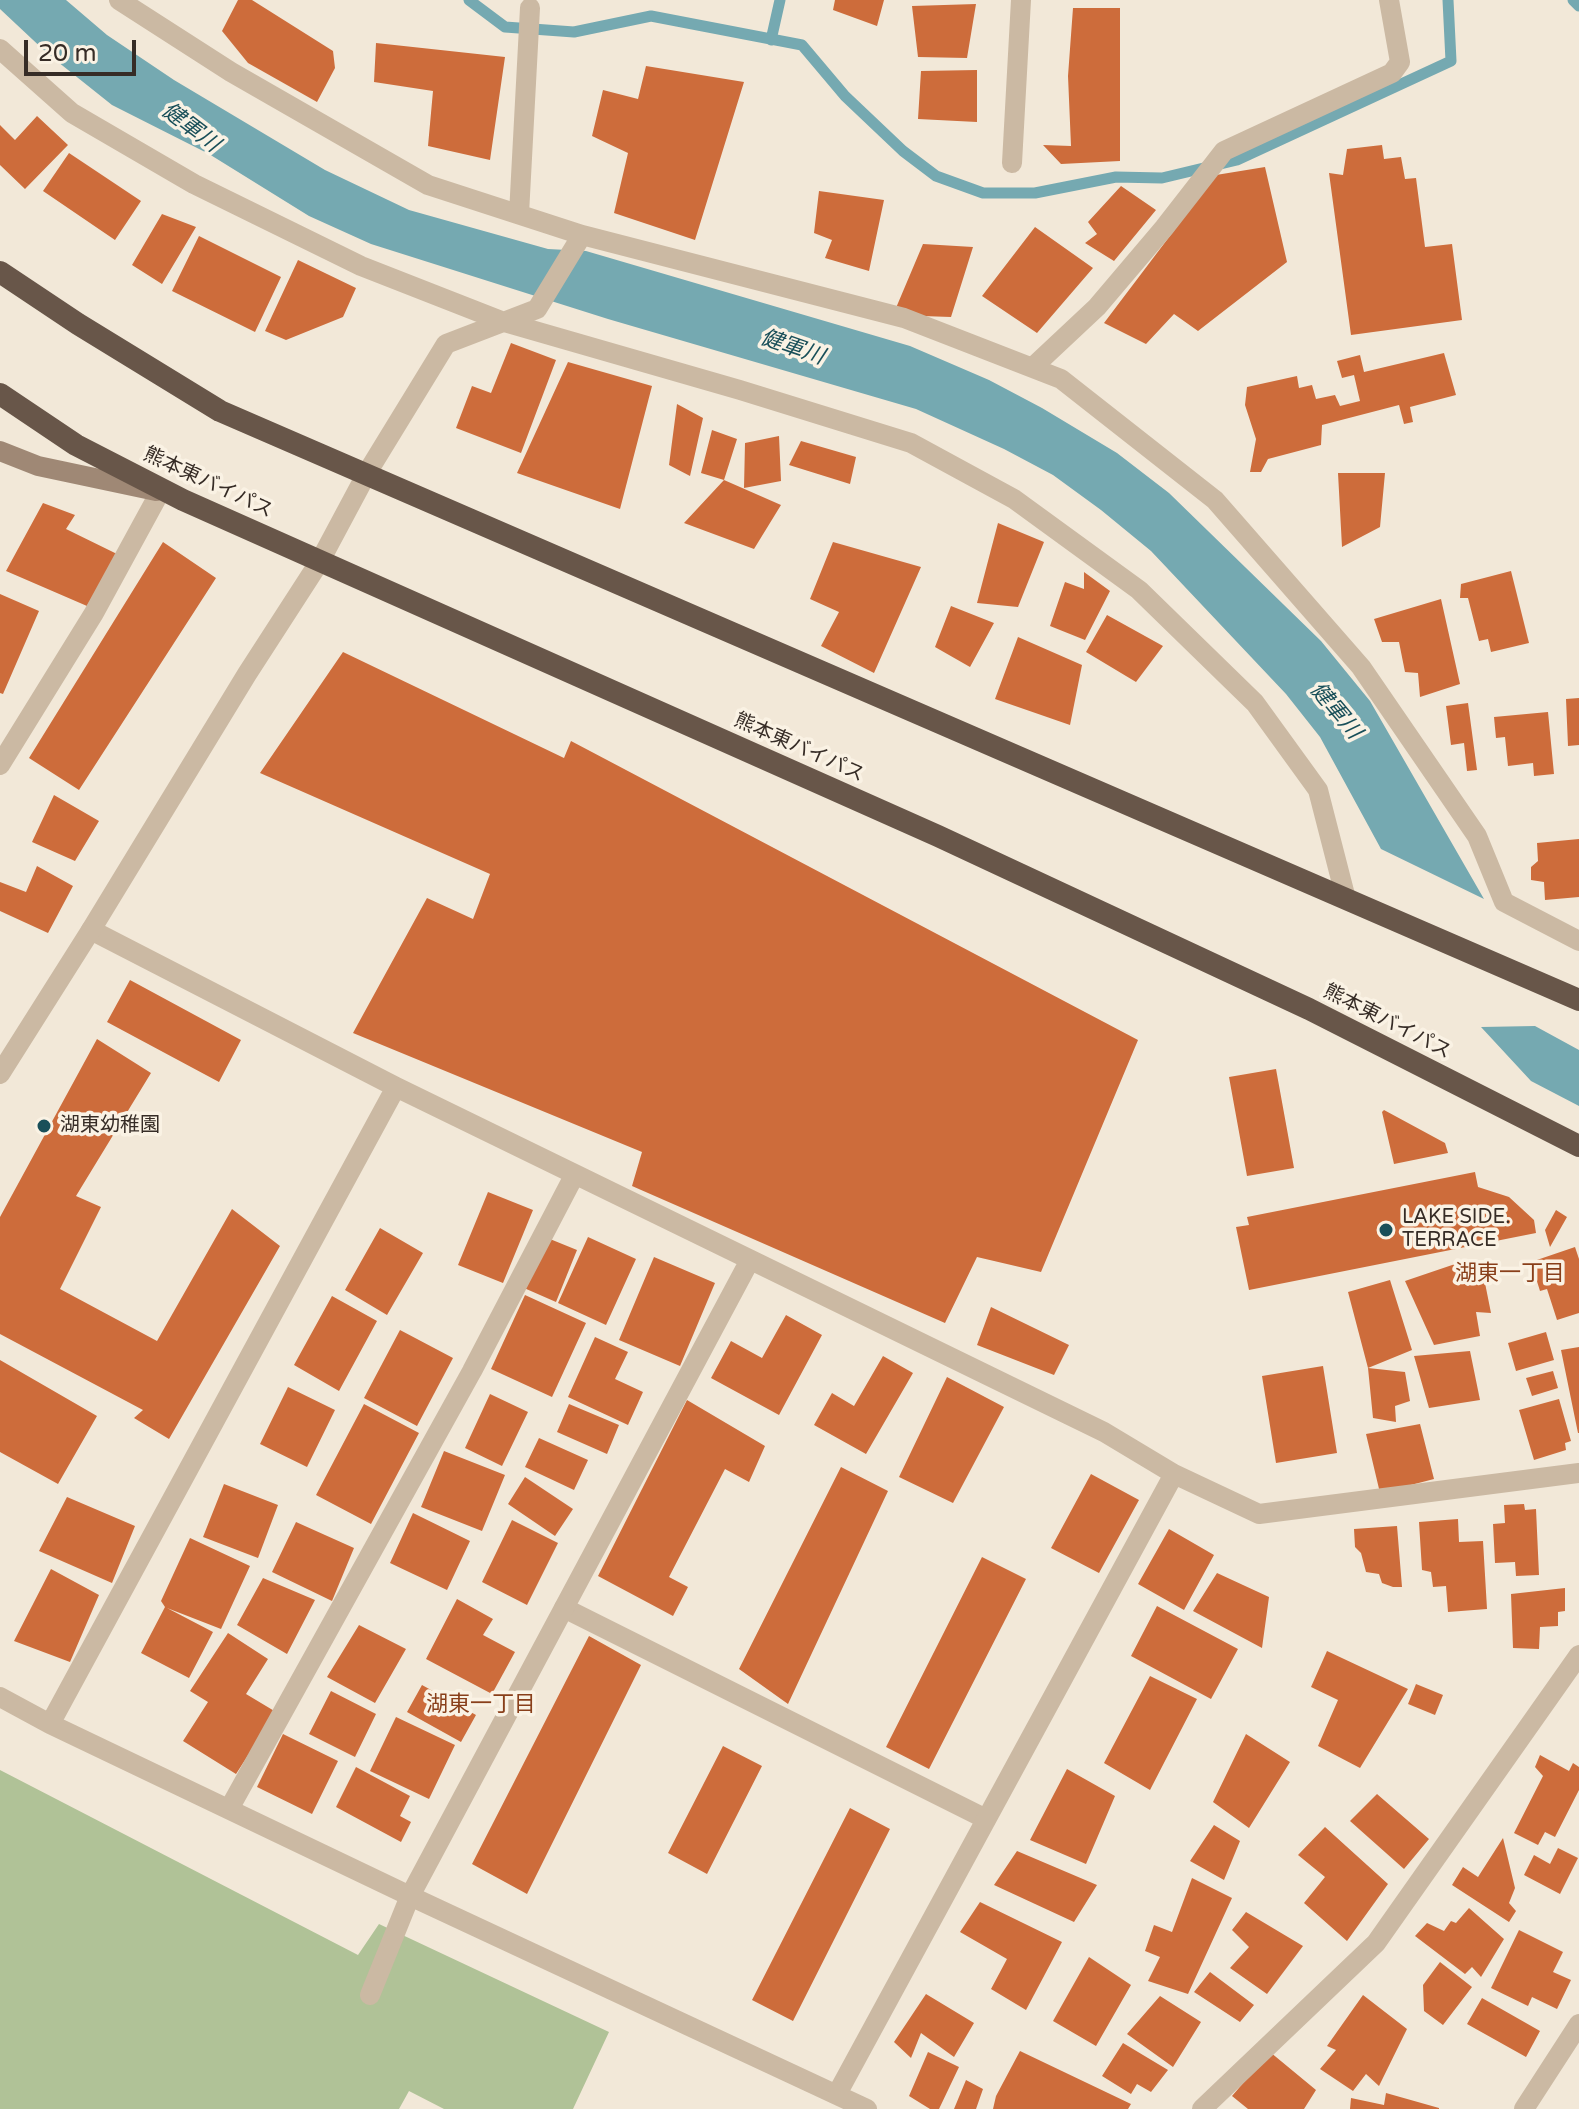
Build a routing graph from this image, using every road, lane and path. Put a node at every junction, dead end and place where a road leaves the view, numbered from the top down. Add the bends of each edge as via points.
1 (119, 0) edge
2 (1021, 0) edge
3 (1389, 0) edge
4 (530, 8) dead end
5 (0, 49) edge
6 (1012, 163) dead end
7 (519, 214) junction
8 (582, 235) junction
9 (0, 272) edge
10 (504, 322) junction
11 (1033, 367) junction
12 (0, 394) edge
13 (0, 451) edge
14 (367, 473) junction
15 (160, 492) junction
16 (183, 500) junction
17 (320, 561) junction
18 (0, 765) edge
19 (1346, 899) junction
20 (91, 930) junction
21 (1579, 941) edge
22 (1579, 1000) edge
23 (0, 1074) edge
24 (396, 1087) junction
25 (1579, 1146) edge
26 (575, 1174) junction
27 (750, 1260) junction
28 (1579, 1473) edge
29 (1174, 1474) junction
30 (564, 1608) junction
31 (1579, 1655) edge
32 (0, 1697) edge
33 (50, 1724) junction
34 (229, 1809) junction
35 (986, 1819) junction
36 (410, 1896) junction
37 (370, 1995) dead end
38 (1579, 2024) edge
39 (837, 2094) junction
40 (867, 2109) edge
41 (1202, 2109) edge
42 (1524, 2109) edge

1 - 7 street via 231,72 428,185
2 - 6 street
3 - 11 street via 1400,62 1392,73 1224,151 1097,307
4 - 7 street
5 - 10 street via 72,113 194,184 361,266
7 - 8 street
8 - 10 street via 537,309
8 - 11 street via 904,318
9 - 14 highway via 220,411
10 - 14 street via 446,344
10 - 19 street via 911,443 1014,499 1139,590 1255,703 1318,790
11 - 21 street via 1061,379 1215,500 1361,667 1477,836 1504,902
12 - 16 highway, 熊本東バイパス via 76,445
13 - 15 main road via 38,466
14 - 17 street
14 - 19 highway
15 - 16 main road
15 - 18 street via 94,613
16 - 17 highway, 熊本東バイパス
17 - 20 street
17 - 25 highway, 熊本東バイパス via 938,836 1309,1009
19 - 22 highway
20 - 23 street
20 - 24 street
24 - 26 street
24 - 33 street
26 - 27 street
26 - 34 street
27 - 29 street via 1104,1432
27 - 30 street
28 - 29 street via 1259,1514
29 - 35 street
30 - 35 street
30 - 36 street
31 - 41 street via 1376,1943
32 - 33 street
33 - 34 street
34 - 36 street
35 - 39 street
36 - 37 street
36 - 39 street
38 - 42 street
39 - 40 street

